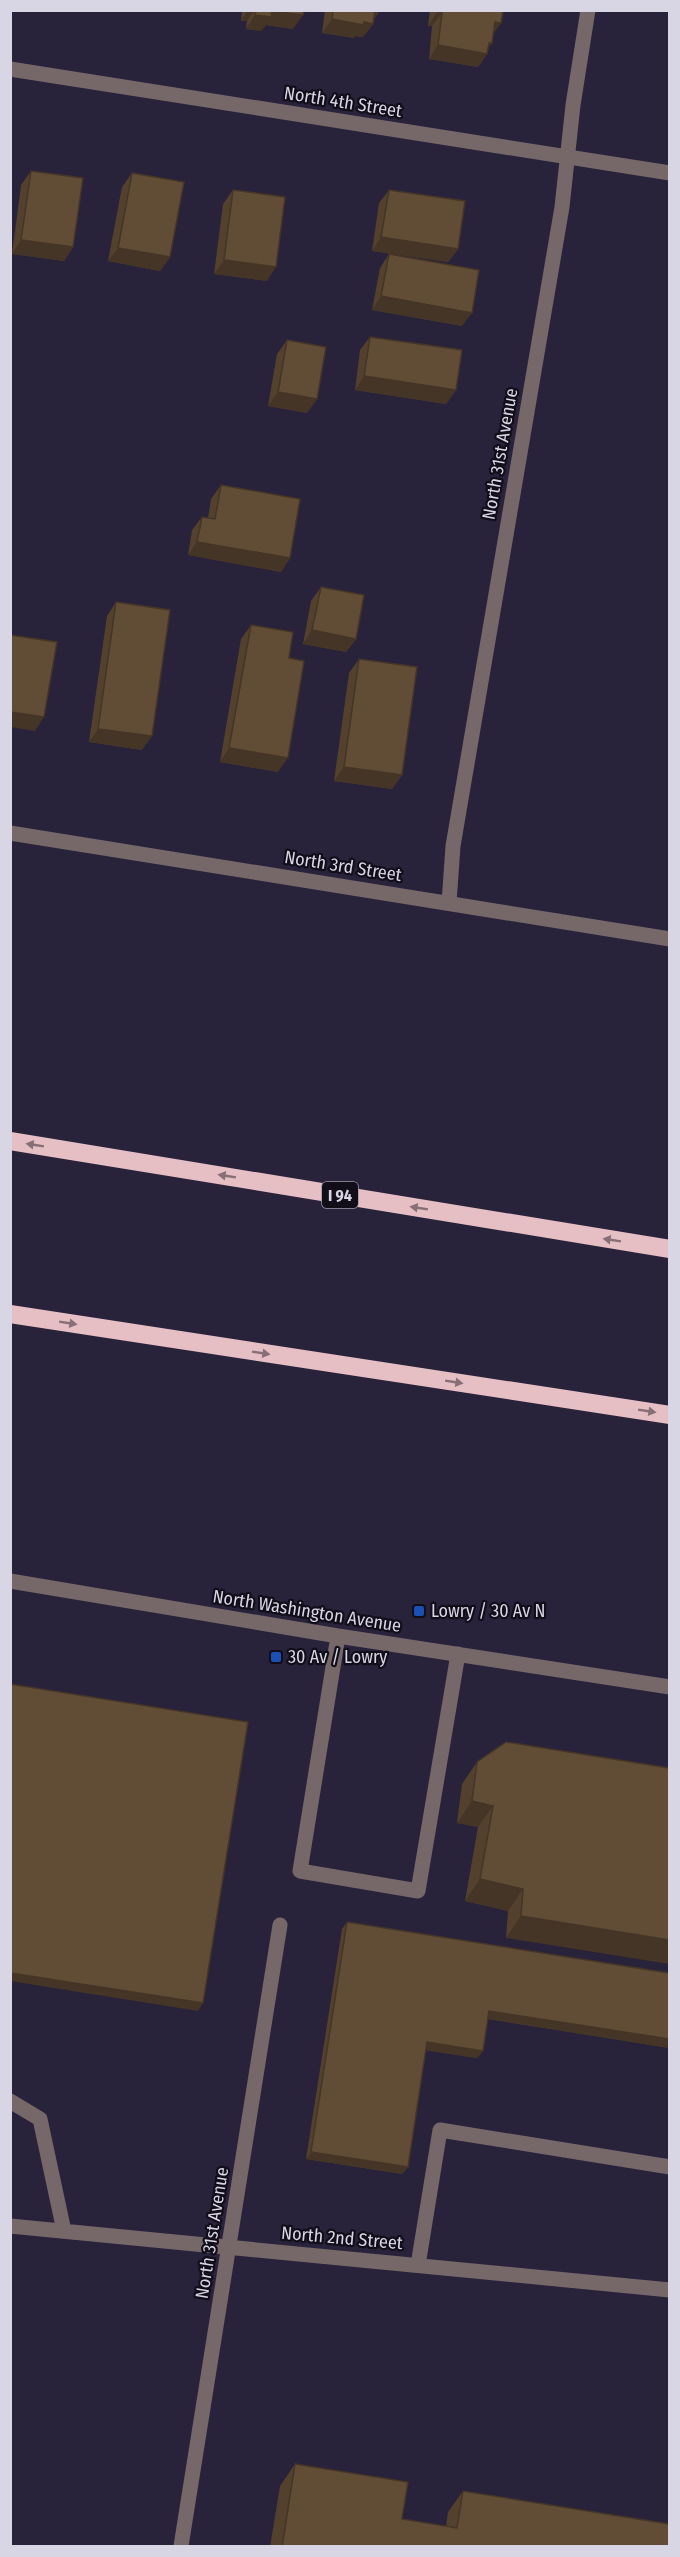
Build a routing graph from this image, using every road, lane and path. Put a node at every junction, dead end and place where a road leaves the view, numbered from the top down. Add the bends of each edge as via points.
1 (588, 10) edge
2 (10, 69) edge
3 (567, 157) junction
4 (669, 173) edge
5 (10, 833) edge
6 (449, 903) junction
7 (669, 939) edge
8 (10, 1141) edge
9 (669, 1249) edge
10 (10, 1314) edge
11 (669, 1415) edge
12 (10, 1581) edge
13 (338, 1636) junction
14 (458, 1654) junction
15 (669, 1687) edge
16 (280, 1925) dead end
17 (10, 2101) edge
18 (669, 2167) edge
19 (10, 2226) edge
20 (64, 2231) junction
21 (230, 2247) junction
22 (418, 2265) junction
23 (669, 2290) edge
24 (181, 2547) edge

1 - 3 street, North 31st Avenue
2 - 3 street, North 4th Street
3 - 4 street, North 4th Street
3 - 6 street, North 31st Avenue via 562,207 453,846
5 - 6 street, North 3rd Street
6 - 7 street, North 3rd Street
9 -> 8 highway, I 94
10 -> 11 highway
12 - 13 street, North Washington Avenue
13 - 14 street, North Washington Avenue
13 - 14 street via 300,1871 418,1892
14 - 15 street, North Washington Avenue
16 - 21 street, North 31st Avenue
17 - 20 street via 40,2119
18 - 22 street via 440,2130
19 - 20 street, North 2nd Street
20 - 21 street, North 2nd Street
21 - 22 street, North 2nd Street
21 - 24 street, North 31st Avenue
22 - 23 street, North 2nd Street

